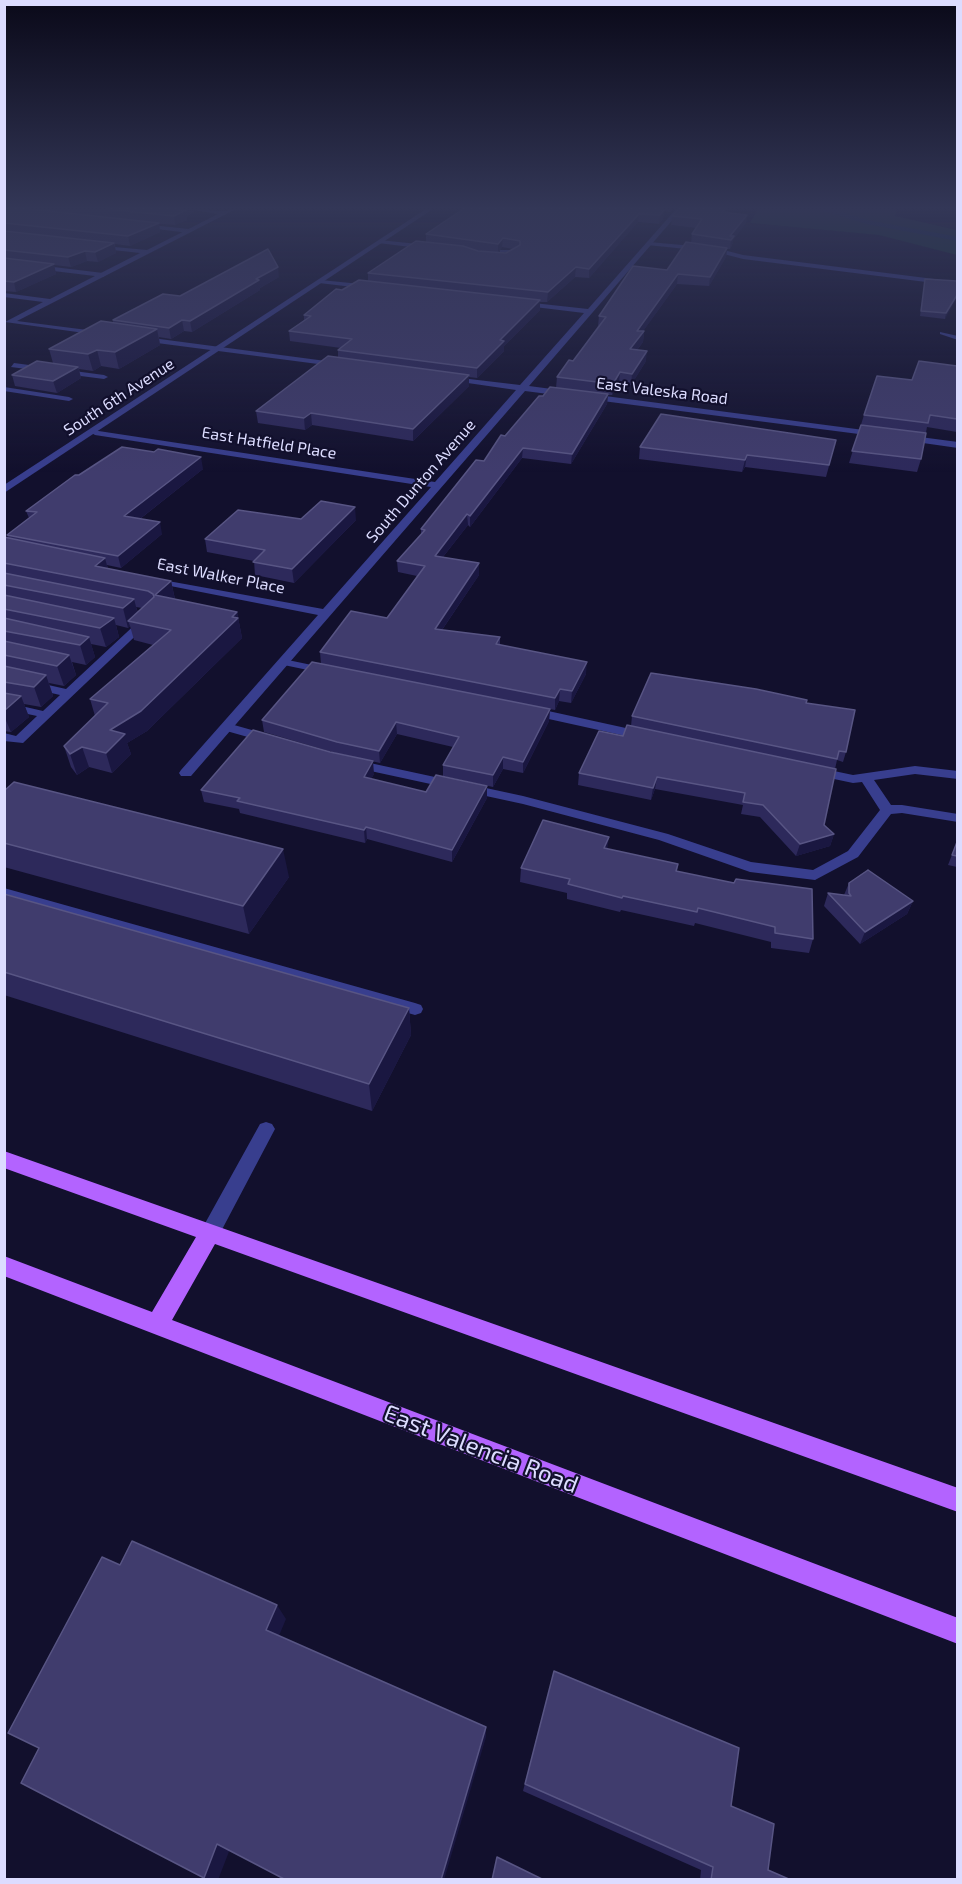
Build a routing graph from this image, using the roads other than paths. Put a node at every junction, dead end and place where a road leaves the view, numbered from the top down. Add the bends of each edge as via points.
1 (19, 297) edge
2 (59, 297) edge
3 (299, 297) edge
4 (602, 297) edge
5 (51, 301) junction
6 (506, 302) edge
7 (589, 311) junction
8 (7, 323) edge
9 (942, 333) dead end
10 (112, 335) edge
11 (123, 336) edge
12 (957, 338) edge
13 (220, 349) junction
14 (14, 365) dead end
15 (345, 365) edge
16 (105, 377) dead end
17 (440, 377) edge
18 (523, 388) junction
19 (4, 389) edge
20 (69, 399) dead end
21 (95, 432) junction
22 (887, 436) edge
23 (899, 437) edge
24 (957, 445) edge
25 (438, 484) junction
26 (4, 490) edge
27 (142, 577) edge
28 (140, 612) edge
29 (326, 613) junction
30 (283, 662) junction
31 (340, 673) edge
32 (4, 678) edge
33 (69, 693) junction
34 (4, 705) edge
35 (513, 707) edge
36 (46, 714) junction
37 (227, 726) junction
38 (4, 737) edge
39 (660, 740) edge
40 (282, 743) edge
41 (348, 762) edge
42 (807, 770) edge
43 (186, 773) dead end
44 (957, 775) edge
45 (866, 777) junction
46 (887, 810) junction
47 (957, 818) edge
48 (4, 892) edge
49 (415, 1009) dead end
50 (266, 1129) dead end
51 (4, 1159) edge
52 (210, 1233) junction
53 (4, 1266) edge
54 (157, 1325) junction
55 (957, 1500) edge
56 (957, 1631) edge

1 - 5 street
2 - 5 street
3 - 13 street, South 6th Avenue
4 - 7 street, South Dunton Avenue
5 - 8 street
6 - 7 street
7 - 18 street, South Dunton Avenue
8 - 10 street
9 - 12 lane
11 - 13 street
13 - 15 street
13 - 21 street, South 6th Avenue
14 - 16 lane
17 - 18 street, East Valeska Road
18 - 22 street, East Valeska Road
18 - 25 street, South Dunton Avenue
19 - 20 lane
21 - 25 street, East Hatfield Place
21 - 26 street, South 6th Avenue
23 - 24 street
25 - 29 street, South Dunton Avenue
27 - 29 street, East Walker Place
28 - 33 lane via 152,615 125,633 85,671
29 - 30 street, South Dunton Avenue
30 - 31 lane
30 - 37 street, South Dunton Avenue
32 - 33 lane
33 - 36 lane
34 - 36 lane
35 - 39 lane
36 - 38 lane via 19,740
37 - 40 lane
37 - 43 street, South Dunton Avenue
41 - 46 lane via 535,803 663,837 750,867 814,875 853,854
42 - 45 lane via 852,779
44 - 45 lane via 915,770
45 - 46 lane
46 - 47 lane
48 - 49 lane
50 - 52 lane
51 - 52 main road
52 - 54 main road
52 - 55 main road
53 - 54 main road, East Valencia Road
54 - 56 main road, East Valencia Road

